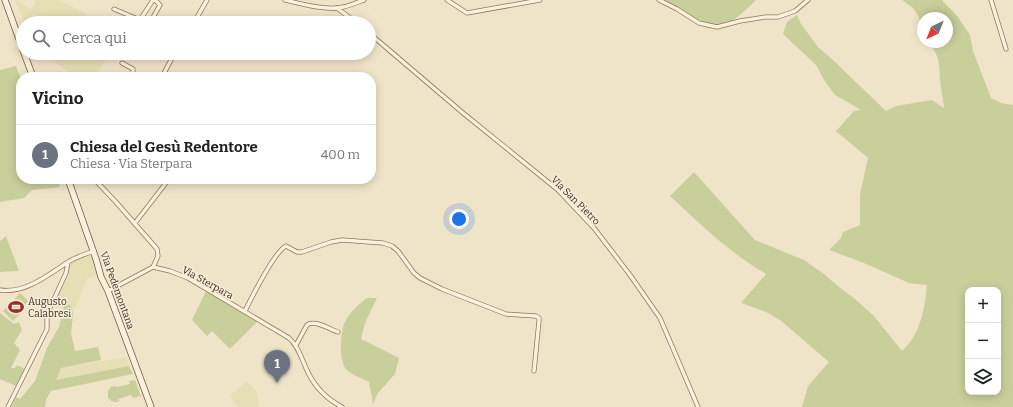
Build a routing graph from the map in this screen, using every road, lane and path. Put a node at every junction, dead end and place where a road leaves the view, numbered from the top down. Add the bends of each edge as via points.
1 (5, 0) edge
2 (154, 0) edge
3 (207, 0) edge
4 (285, 0) edge
5 (364, 0) edge
6 (447, 0) edge
7 (540, 0) edge
8 (659, 0) edge
9 (808, 0) edge
10 (991, 0) edge
11 (337, 8) junction
12 (114, 9) dead end
13 (131, 16) edge
14 (144, 16) edge
15 (154, 16) edge
16 (198, 16) edge
17 (348, 16) edge
18 (16, 31) edge
19 (376, 39) edge
20 (1006, 49) dead end
21 (27, 60) edge
22 (171, 60) dead end
23 (122, 64) dead end
24 (31, 72) edge
25 (133, 72) edge
26 (165, 72) edge
27 (70, 184) edge
28 (101, 184) edge
29 (165, 184) edge
30 (136, 223) junction
31 (94, 251) junction
32 (68, 262) junction
33 (153, 268) junction
34 (0, 290) edge
35 (108, 291) junction
36 (245, 311) junction
37 (338, 332) dead end
38 (296, 345) junction
39 (534, 371) dead end
40 (8, 407) edge
41 (151, 407) edge
42 (342, 407) edge
43 (698, 407) edge

1 - 18 street
2 - 14 street
2 - 15 street via 160,5
3 - 16 street
4 - 11 street via 315,7
5 - 11 street
6 - 7 street via 467,13
8 - 9 street via 699,23 717,27 740,21 778,17 795,11
10 - 20 street
11 - 17 street
12 - 13 street
19 - 43 street, Via San Pietro via 558,190 594,228 660,318
21 - 24 street
22 - 26 street
23 - 25 street via 133,69
27 - 31 street, Via Pedemontana
28 - 30 street
29 - 30 street
30 - 33 street via 158,251
31 - 32 street
31 - 35 street, Via Pedemontana
32 - 34 street via 49,276 27,286
32 - 40 street via 66,273 47,314 47,329
33 - 35 street
33 - 36 street, Via Sterpara via 188,278
35 - 41 street, Via Pedemontana
36 - 38 street, Via Sterpara via 281,332
36 - 39 street via 272,263 286,246 302,252 342,240 383,243 398,251 420,278 442,289 506,314 539,318
37 - 38 street via 309,323
38 - 42 street, Via Sterpara via 315,385 327,398

